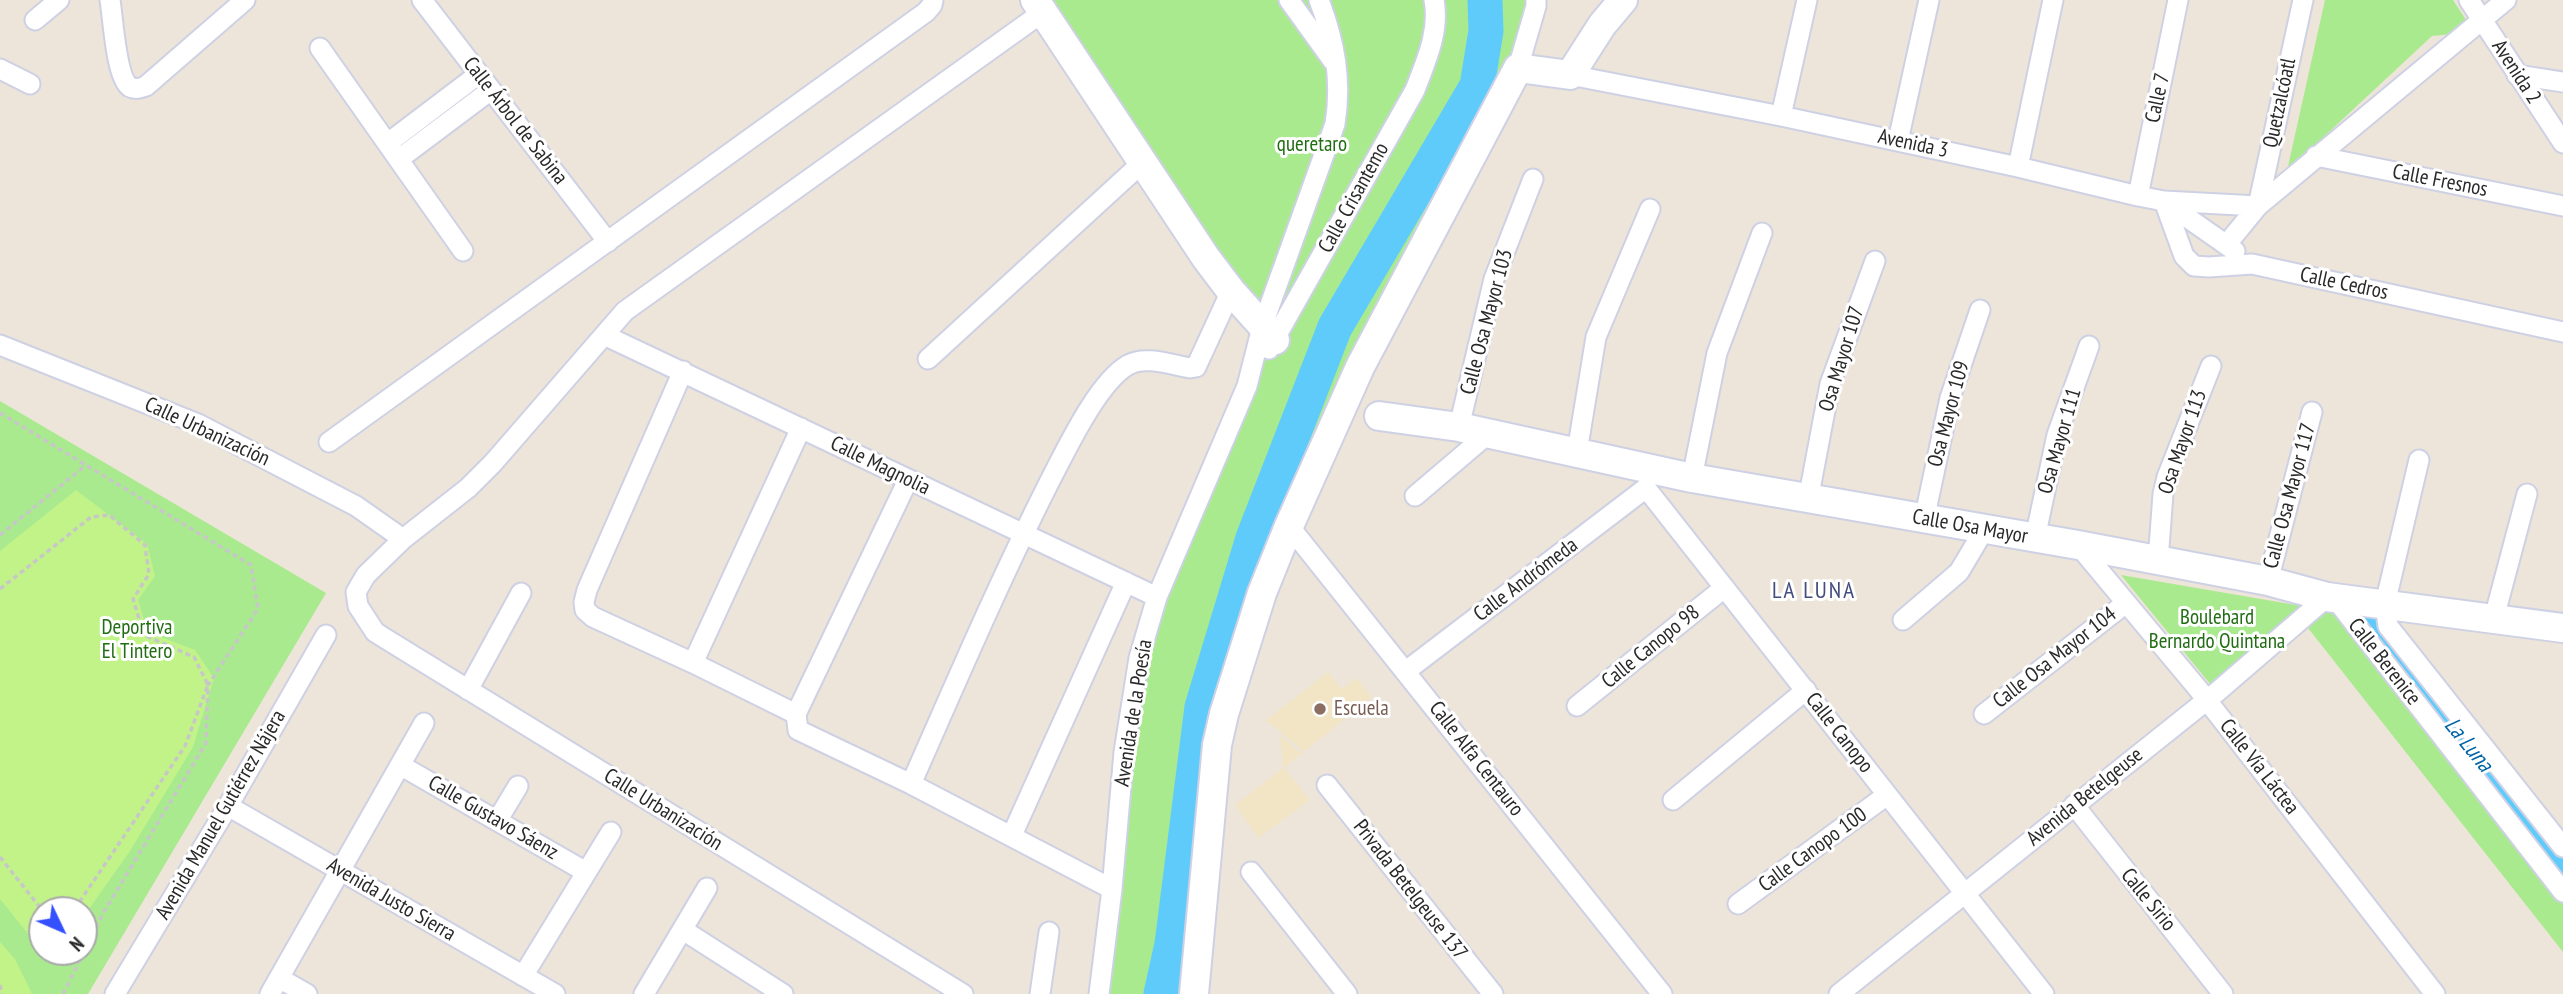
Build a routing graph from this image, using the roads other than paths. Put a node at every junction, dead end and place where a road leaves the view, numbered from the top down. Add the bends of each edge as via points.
1 (59, 0) edge
2 (110, 0) edge
3 (245, 0) edge
4 (422, 0) edge
5 (933, 0) edge
6 (1289, 0) edge
7 (1320, 0) edge
8 (1434, 0) edge
9 (1536, 0) edge
10 (1623, 0) edge
11 (1807, 0) edge
12 (1929, 0) edge
13 (2053, 0) edge
14 (2178, 0) edge
15 (2302, 0) edge
16 (2469, 0) edge
17 (2505, 0) edge
18 (1039, 6) edge
19 (2481, 19) junction
20 (35, 20) dead end
21 (320, 48) dead end
22 (1336, 64) junction
23 (1518, 68) junction
24 (0, 69) edge
25 (479, 74) junction
26 (1570, 75) junction
27 (2517, 75) junction
28 (2563, 82) edge
29 (30, 84) dead end
30 (491, 90) junction
31 (1782, 116) junction
32 (1898, 141) junction
33 (2563, 144) edge
34 (394, 151) junction
35 (2316, 156) junction
36 (1143, 162) junction
37 (2018, 167) junction
38 (1533, 179) dead end
39 (2138, 196) junction
40 (2164, 201) junction
41 (2258, 206) junction
42 (2563, 206) edge
43 (1650, 209) dead end
44 (1762, 233) dead end
45 (608, 242) junction
46 (2226, 245) junction
47 (463, 251) dead end
48 (1875, 261) dead end
49 (2252, 264) junction
50 (1231, 291) junction
51 (1980, 310) dead end
52 (2563, 332) edge
53 (1268, 333) junction
54 (604, 335) junction
55 (0, 345) edge
56 (2089, 346) dead end
57 (928, 359) dead end
58 (2211, 366) dead end
59 (683, 371) junction
60 (2312, 412) dead end
61 (1379, 416) dead end
62 (1459, 427) junction
63 (801, 428) junction
64 (1489, 433) junction
65 (329, 442) dead end
66 (1577, 452) junction
67 (2419, 460) dead end
68 (1692, 478) junction
69 (1649, 479) junction
70 (908, 480) junction
71 (2527, 494) dead end
72 (1415, 496) dead end
73 (1808, 499) junction
74 (1924, 520) junction
75 (1289, 526) junction
76 (1984, 530) junction
77 (1022, 535) junction
78 (2035, 538) junction
79 (403, 539) junction
80 (2078, 545) junction
81 (2158, 561) junction
82 (2268, 581) junction
83 (1126, 582) junction
84 (1724, 588) junction
85 (521, 593) dead end
86 (1157, 597) junction
87 (2331, 597) junction
88 (2126, 603) junction
89 (2385, 604) junction
90 (2494, 618) junction
91 (1903, 620) dead end
92 (2558, 633) edge
93 (326, 635) dead end
94 (693, 663) junction
95 (1406, 671) junction
96 (468, 690) junction
97 (1805, 690) junction
98 (2207, 700) junction
99 (1577, 706) dead end
100 (796, 714) junction
101 (1984, 714) dead end
102 (424, 723) dead end
103 (400, 765) junction
104 (911, 784) junction
105 (1327, 785) dead end
106 (518, 786) dead end
107 (1887, 795) junction
108 (1673, 800) dead end
109 (2074, 805) junction
110 (228, 806) junction
111 (497, 821) junction
112 (611, 832) dead end
113 (1012, 835) junction
114 (2563, 847) edge
115 (340, 871) junction
116 (586, 872) junction
117 (1251, 872) dead end
118 (707, 888) dead end
119 (1112, 889) junction
120 (2563, 892) edge
121 (1965, 894) junction
122 (1738, 904) dead end
123 (682, 930) junction
124 (1049, 932) dead end
125 (523, 976) junction
126 (275, 986) edge
127 (1860, 987) edge
128 (115, 994) edge
129 (307, 994) edge
130 (555, 994) edge
131 (644, 994) edge
132 (783, 994) edge
133 (963, 994) edge
134 (1040, 994) edge
135 (1099, 994) edge
136 (1194, 994) edge
137 (1347, 994) edge
138 (1493, 994) edge
139 (1662, 994) edge
140 (1839, 994) edge
141 (2044, 994) edge
142 (2223, 994) edge
143 (2435, 994) edge

1 - 20 street
2 - 3 street via 122,75 137,89
4 - 25 street, Calle Árbol de Sabina
5 - 45 street via 926,12
6 - 22 street
7 - 22 street
8 - 53 street, Calle Crisantemo via 1437,14 1430,50 1415,90
9 - 23 street
10 - 26 street
11 - 31 street
12 - 32 street
13 - 37 street
14 - 39 street, Calle 7
15 - 41 street, Quetzalcóatl
16 - 19 street, Avenida 2
17 - 19 street
18 - 36 street
18 - 54 street via 646,295
19 - 27 street, Avenida 2
19 - 35 street
21 - 34 street
22 - 53 street via 1339,96 1335,124
23 - 26 street
23 - 75 street via 1360,366
24 - 29 street
25 - 30 street, Calle Árbol de Sabina
25 - 34 street
26 - 31 street, Avenida 3
27 - 28 street
27 - 33 street, Avenida 2
30 - 34 street
30 - 45 street, Calle Árbol de Sabina
31 - 32 street, Avenida 3
32 - 37 street, Avenida 3
34 - 47 street
35 - 41 street
35 - 42 street, Calle Fresnos
36 - 50 street
36 - 57 street
37 - 39 street, Avenida 3
38 - 62 street, Calle Osa Mayor 103 via 1494,279
39 - 40 street, Avenida 3
40 - 41 street, Avenida 3
40 - 46 street
40 - 49 street, Calle Cedros via 2193,266
41 - 46 street
43 - 66 street via 1596,337
44 - 68 street via 1717,353
45 - 65 street
46 - 49 street
48 - 73 street, Osa Mayor 107 via 1830,384
49 - 52 street, Calle Cedros
50 - 53 street
50 - 77 street via 1196,367 1140,360 1112,378 1080,424
51 - 74 street, Osa Mayor 109 via 1950,398
53 - 86 street, Avenida de la Poesía
54 - 59 street, Calle Magnolia
54 - 79 street via 494,463
55 - 79 street, Calle Urbanización via 198,424 356,506
56 - 78 street, Osa Mayor 111 via 2057,435
58 - 81 street, Osa Mayor 113 via 2167,477
59 - 63 street, Calle Magnolia
59 - 94 street via 584,602 593,617
60 - 82 street, Calle Osa Mayor 117
61 - 62 street, Calle Osa Mayor
62 - 64 street, Calle Osa Mayor
63 - 70 street, Calle Magnolia
63 - 94 street
64 - 66 street, Calle Osa Mayor
64 - 72 street
66 - 69 street, Calle Osa Mayor
67 - 89 street
68 - 69 street, Calle Osa Mayor
68 - 73 street, Calle Osa Mayor
69 - 84 street, Calle Canopo
69 - 95 street, Calle Andrómeda
70 - 77 street, Calle Magnolia
70 - 100 street
71 - 90 street
73 - 74 street, Calle Osa Mayor
74 - 76 street, Calle Osa Mayor
75 - 95 street, Calle Alfa Centauro
75 - 136 street via 1262,593 1222,724
76 - 78 street, Calle Osa Mayor
76 - 91 street via 1959,572
77 - 83 street, Calle Magnolia
77 - 104 street
78 - 80 street, Calle Osa Mayor
79 - 96 street, Calle Urbanización via 366,575 356,592 358,606 375,632
80 - 81 street, Calle Osa Mayor
80 - 88 street, Calle Vía Láctea
81 - 82 street, Calle Osa Mayor
82 - 87 street, Calle Osa Mayor
83 - 86 street, Calle Magnolia
83 - 113 street
84 - 97 street, Calle Canopo
84 - 99 street, Calle Canopo 98
85 - 96 street
86 - 119 street, Avenida de la Poesía via 1139,658 1124,751
87 - 89 street, Calle Osa Mayor
87 - 98 street, Avenida Betelgeuse
87 - 120 street, Calle Berenice
88 - 98 street, Calle Vía Láctea
88 - 101 street, Calle Osa Mayor 104
89 - 90 street, Calle Osa Mayor
89 - 114 street, Calle Berenice via 2388,626
90 - 92 street, Calle Osa Mayor
93 - 110 street, Avenida Manuel Gutiérrez Nájera
94 - 100 street
95 - 139 street, Calle Alfa Centauro
96 - 133 street, Calle Urbanización
97 - 107 street, Calle Canopo
97 - 108 street
98 - 109 street, Avenida Betelgeuse
98 - 143 street, Calle Vía Láctea
100 - 104 street via 799,730 807,736
102 - 103 street
103 - 111 street, Calle Gustavo Sáenz
103 - 115 street
104 - 113 street
105 - 138 street, Privada Betelgeuse 137
106 - 111 street
107 - 121 street, Calle Canopo
107 - 122 street, Calle Canopo 100
109 - 121 street, Avenida Betelgeuse
109 - 142 street, Calle Sirio
110 - 115 street, Avenida Justo Sierra
110 - 128 street, Avenida Manuel Gutiérrez Nájera
111 - 116 street, Calle Gustavo Sáenz
112 - 116 street
113 - 119 street
115 - 125 street, Avenida Justo Sierra
115 - 126 street
116 - 125 street
117 - 137 street
118 - 123 street
119 - 135 street, Avenida de la Poesía
121 - 127 street, Avenida Betelgeuse
121 - 141 street, Calle Canopo
123 - 131 street
123 - 132 street
124 - 134 street
125 - 130 street, Avenida Justo Sierra
126 - 129 street
127 - 140 street, Avenida Betelgeuse

